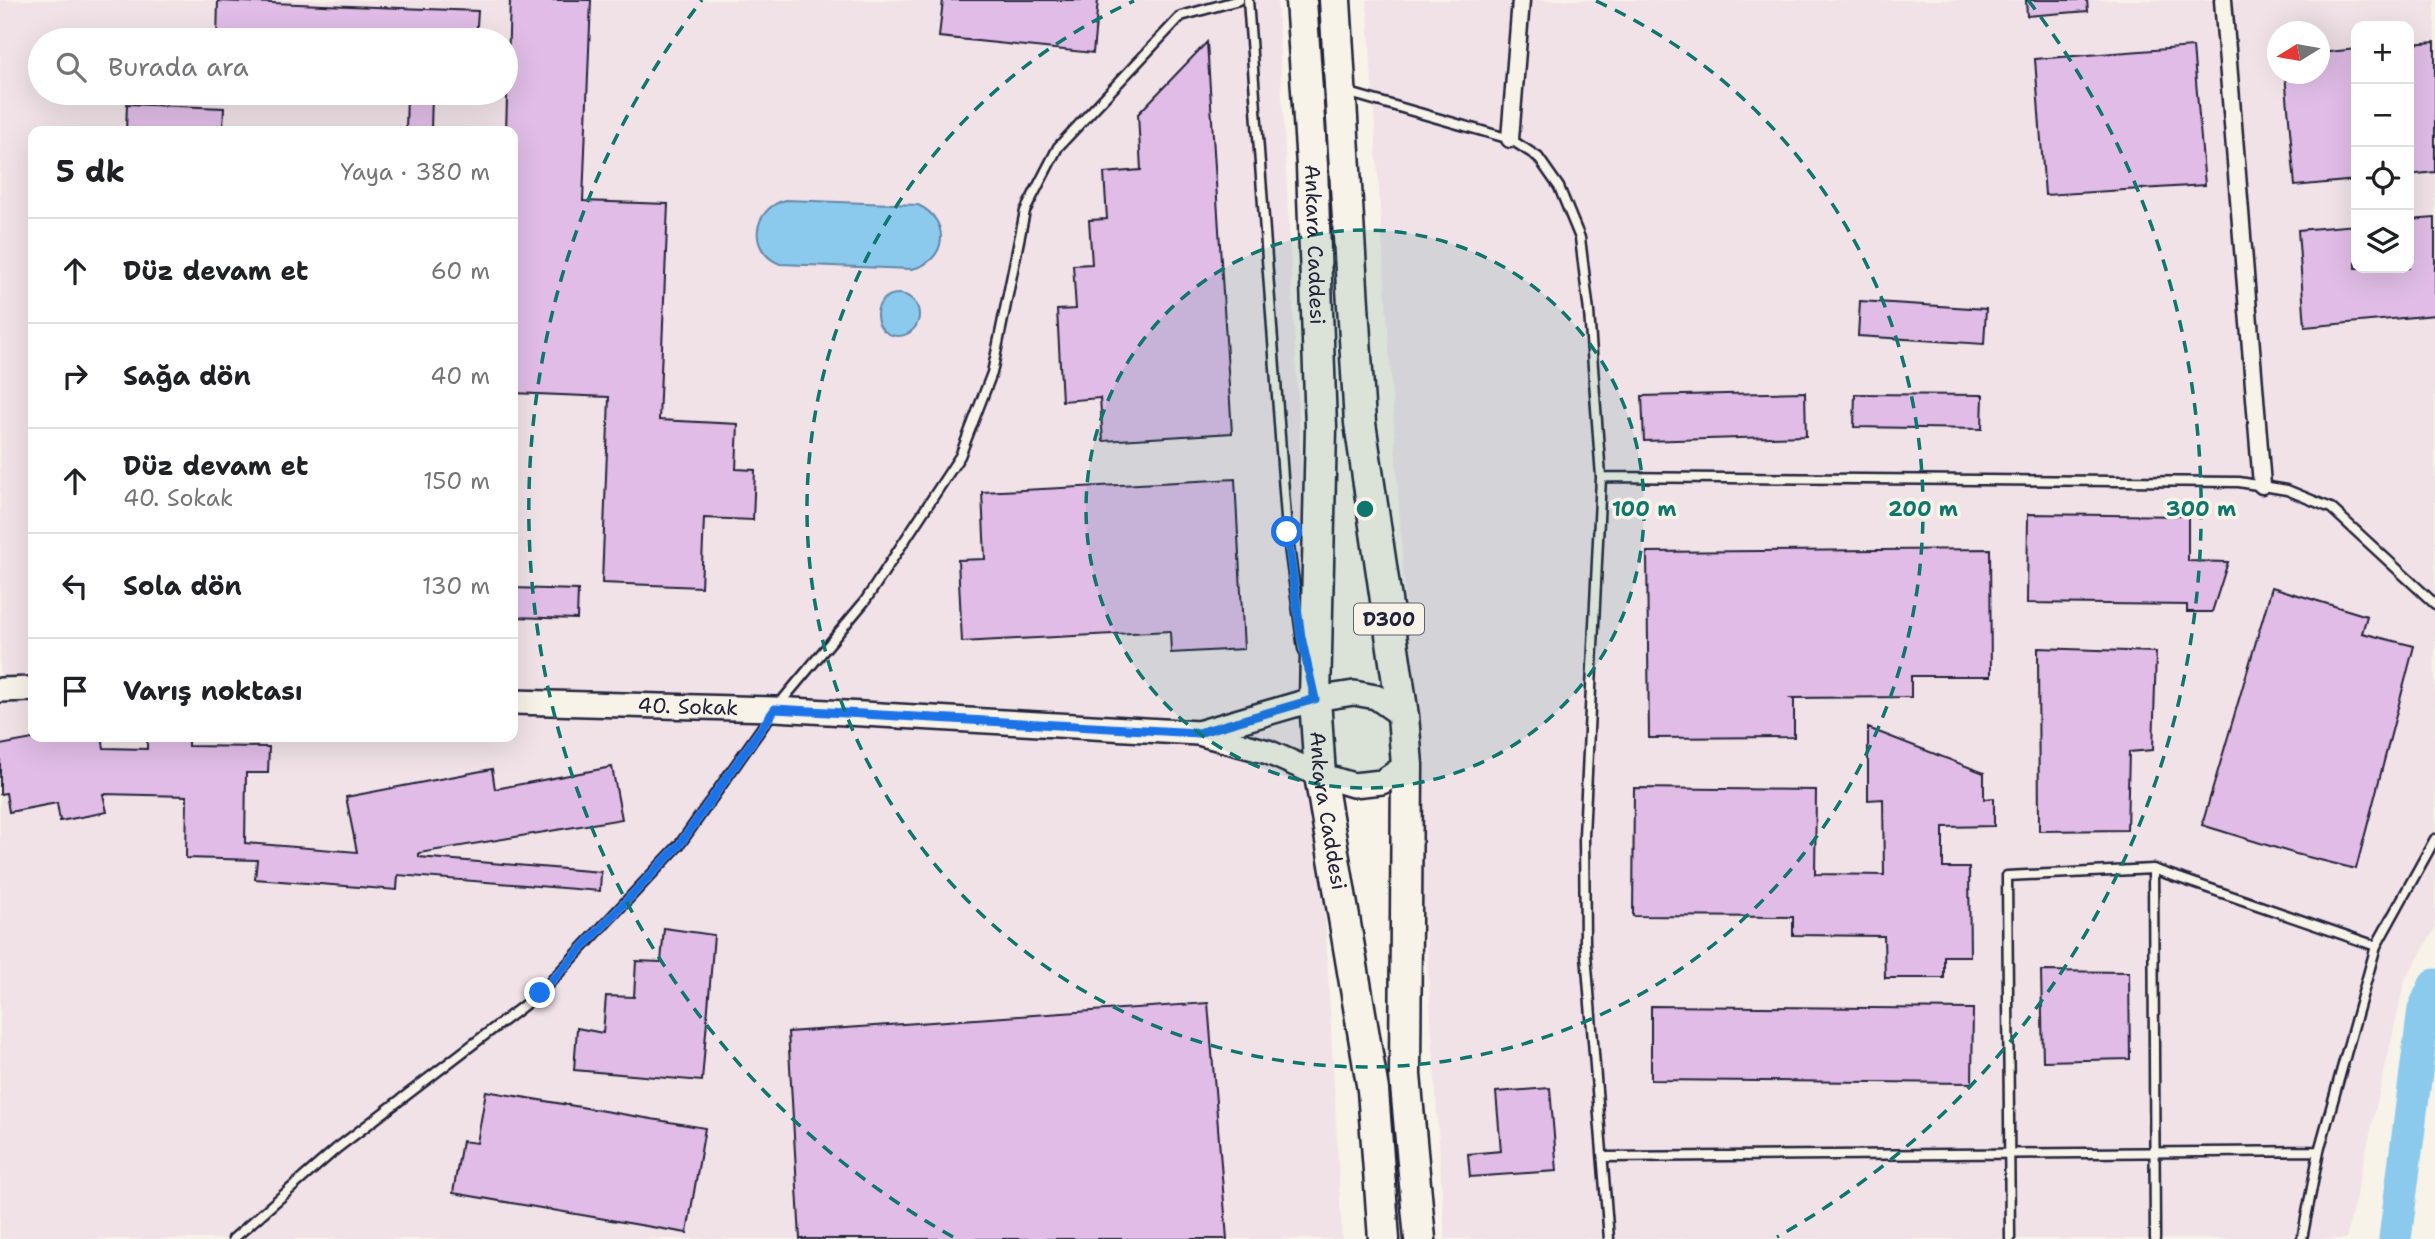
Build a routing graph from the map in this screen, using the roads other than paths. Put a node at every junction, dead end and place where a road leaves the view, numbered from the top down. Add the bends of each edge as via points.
1 (1239, 0) edge
2 (1248, 0) edge
3 (1300, 0) edge
4 (1335, 0) edge
5 (1521, 0) edge
6 (2223, 0) edge
7 (1341, 90) junction
8 (1510, 139) junction
9 (1601, 477) junction
10 (2262, 485) junction
11 (2435, 604) edge
12 (28, 689) edge
13 (0, 690) edge
14 (1315, 699) junction
15 (518, 702) edge
16 (775, 709) junction
17 (1403, 716) junction
18 (1198, 733) junction
19 (1407, 765) junction
20 (1320, 775) junction
21 (2435, 839) edge
22 (2153, 869) junction
23 (2376, 946) junction
24 (2155, 1151) junction
25 (2319, 1152) junction
26 (2009, 1153) junction
27 (1603, 1157) junction
28 (233, 1239) edge
29 (1384, 1239) edge
30 (1420, 1239) edge
31 (1609, 1239) edge
32 (2010, 1239) edge
33 (2155, 1239) edge
34 (2302, 1239) edge

1 - 16 lane via 1181,16 1058,147 1025,211 992,373 960,456 865,601
2 - 14 lane via 1287,532 1301,637
3 - 14 highway, Ankara Caddesi via 1312,165 1321,428
4 - 7 highway, Ankara Caddesi / D300
5 - 8 street
6 - 10 street
7 - 8 lane
7 - 17 highway, Ankara Caddesi / D300 via 1360,423
8 - 9 lane via 1538,157 1559,187 1580,238
9 - 10 lane via 2225,481
9 - 27 lane via 1584,836 1585,942
10 - 11 lane via 2331,508
12 - 13 street
14 - 17 street via 1354,692 1376,697
14 - 18 street
14 - 20 highway, Ankara Caddesi
15 - 16 street, 40. Sokak
16 - 18 street, 40. Sokak
16 - 28 lane via 680,844 540,993 336,1149
17 - 19 highway, Ankara Caddesi / D300
18 - 20 street via 1268,752
19 - 20 street via 1382,782 1353,785
19 - 30 highway, Ankara Caddesi / D300 via 1405,1075
20 - 29 highway, Ankara Caddesi via 1373,1090
21 - 23 lane
22 - 23 lane
22 - 24 lane
22 - 26 lane via 2007,876
23 - 25 lane
24 - 25 lane
24 - 26 lane
24 - 33 lane
25 - 34 lane
26 - 27 lane
26 - 32 lane
27 - 31 lane

